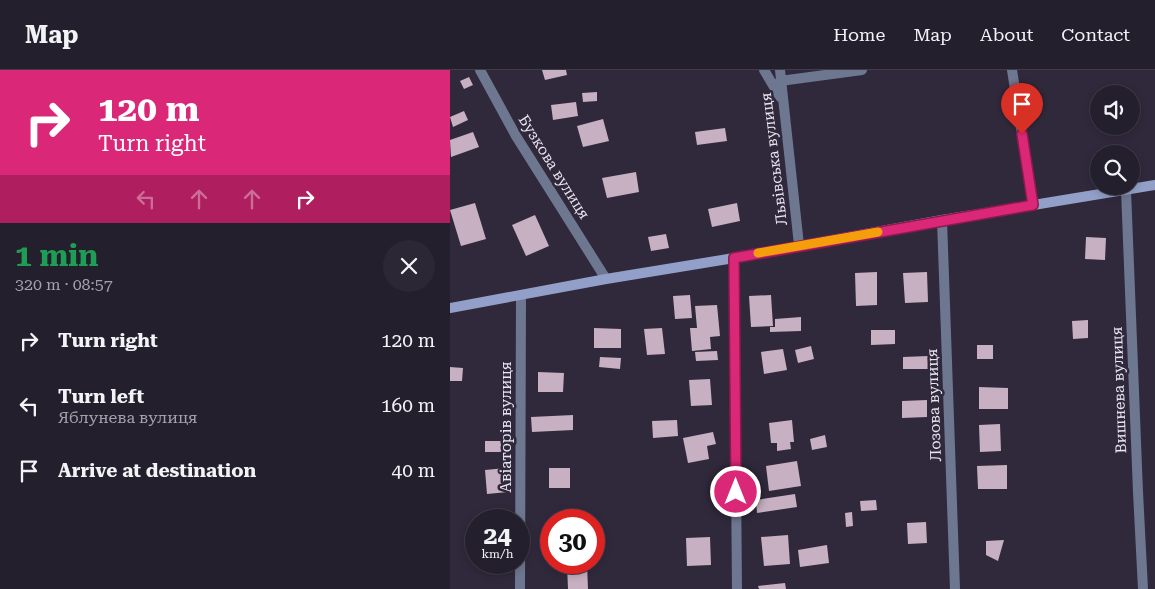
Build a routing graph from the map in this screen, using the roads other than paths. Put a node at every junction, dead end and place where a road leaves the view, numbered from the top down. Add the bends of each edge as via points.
1 (480, 70) edge
2 (764, 70) edge
3 (780, 70) edge
4 (862, 70) edge
5 (1012, 70) edge
6 (780, 81) junction
7 (782, 100) junction
8 (1155, 185) edge
9 (1140, 188) edge
10 (1095, 195) edge
11 (1126, 195) edge
12 (1033, 205) junction
13 (942, 220) junction
14 (799, 246) junction
15 (734, 258) junction
16 (606, 279) junction
17 (521, 296) junction
18 (450, 308) edge
19 (520, 589) edge
20 (736, 589) edge
21 (955, 589) edge
22 (1143, 589) edge

1 - 16 street, Бузкова вулиця via 516,136
2 - 7 street
3 - 6 street, Львівська вулиця
4 - 6 street
5 - 12 street
6 - 7 street, Львівська вулиця
7 - 14 street, Львівська вулиця
8 - 9 street
10 - 12 street
11 - 22 street, Вишнева вулиця
12 - 13 street
13 - 14 street
13 - 21 street, Лозова вулиця
14 - 15 street
15 - 16 street
15 - 20 street
16 - 17 street
17 - 18 street
17 - 19 street, Авіаторів вулиця

